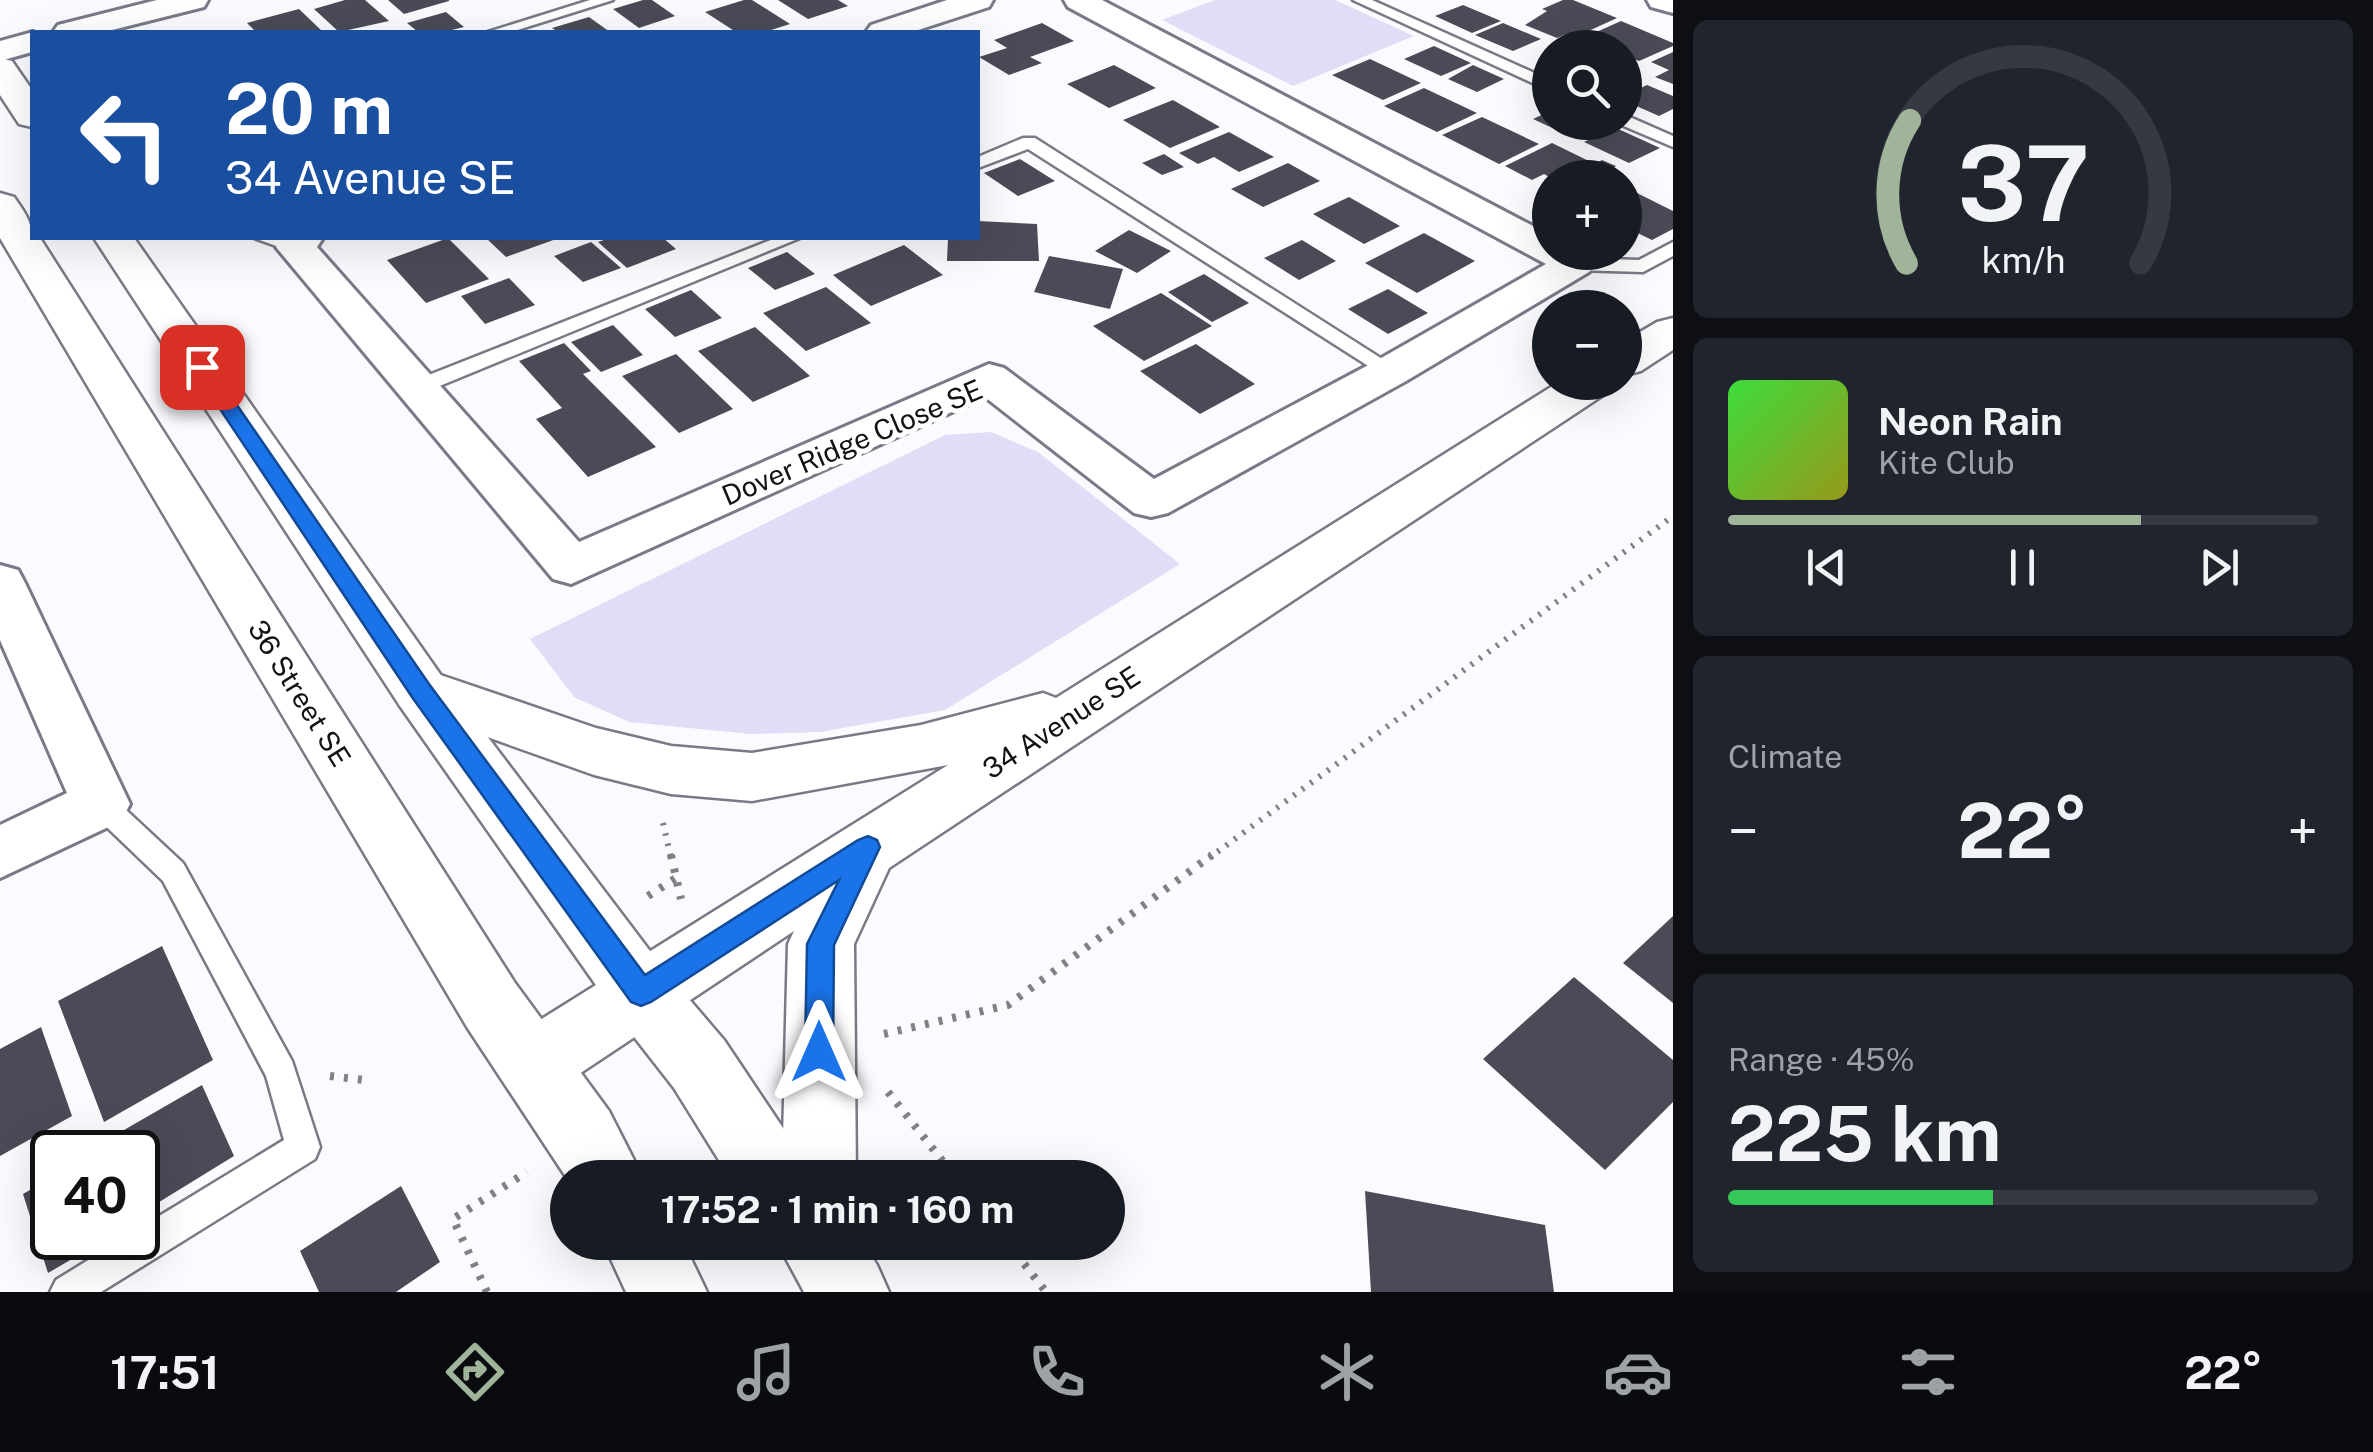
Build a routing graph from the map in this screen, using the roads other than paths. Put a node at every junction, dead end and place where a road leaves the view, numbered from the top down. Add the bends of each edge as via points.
1 (193, 0) edge
2 (606, 0) edge
3 (978, 0) edge
4 (1079, 0) edge
5 (1360, 0) edge
6 (1662, 0) edge
7 (1673, 4) edge
8 (77, 30) edge
9 (503, 30) edge
10 (888, 30) edge
11 (30, 43) edge
12 (0, 51) edge
13 (0, 68) edge
14 (1532, 78) edge
15 (30, 113) edge
16 (1642, 128) edge
17 (1673, 142) edge
18 (980, 162) edge
19 (0, 205) edge
20 (115, 240) edge
21 (288, 240) edge
22 (786, 240) edge
23 (1532, 242) edge
24 (1673, 248) edge
25 (1642, 266) edge
26 (1539, 270) edge
27 (1673, 331) edge
28 (1642, 351) edge
29 (1391, 371) junction
30 (418, 387) junction
31 (1564, 400) edge
32 (0, 584) edge
33 (420, 690) junction
34 (1085, 706) junction
35 (101, 804) junction
36 (868, 847) junction
37 (0, 853) edge
38 (641, 993) junction
39 (533, 1064) junction
40 (596, 1160) edge
41 (761, 1160) edge
42 (823, 1160) edge
43 (651, 1260) edge
44 (68, 1292) edge
45 (668, 1292) edge

1 - 8 street
2 - 9 lane
3 - 10 street
4 - 23 street
5 - 14 lane
6 - 7 street
11 - 12 street
13 - 15 main road
16 - 17 lane
18 - 29 lane via 1029,142
19 - 39 main road, 36 Street SE
20 - 33 main road
21 - 30 street, Dover Ridge Close SE
22 - 30 lane
24 - 25 lane
26 - 29 street, Dover Ridge Close SE
27 - 28 main road
29 - 30 street, Dover Ridge Close SE via 1151,500 989,378 571,566
31 - 34 main road, 34 Avenue SE
32 - 35 street
33 - 34 main road via 594,751 671,770 752,777 920,749
33 - 38 main road
34 - 36 main road, 34 Avenue SE
35 - 37 street
35 - 44 lane via 173,872 281,1072 304,1147
36 - 38 main road, 34 Avenue SE
36 - 42 main road via 820,944
38 - 39 main road, 34 Avenue SE
38 - 41 main road via 699,1064
39 - 40 main road, 36 Street SE
43 - 45 main road

